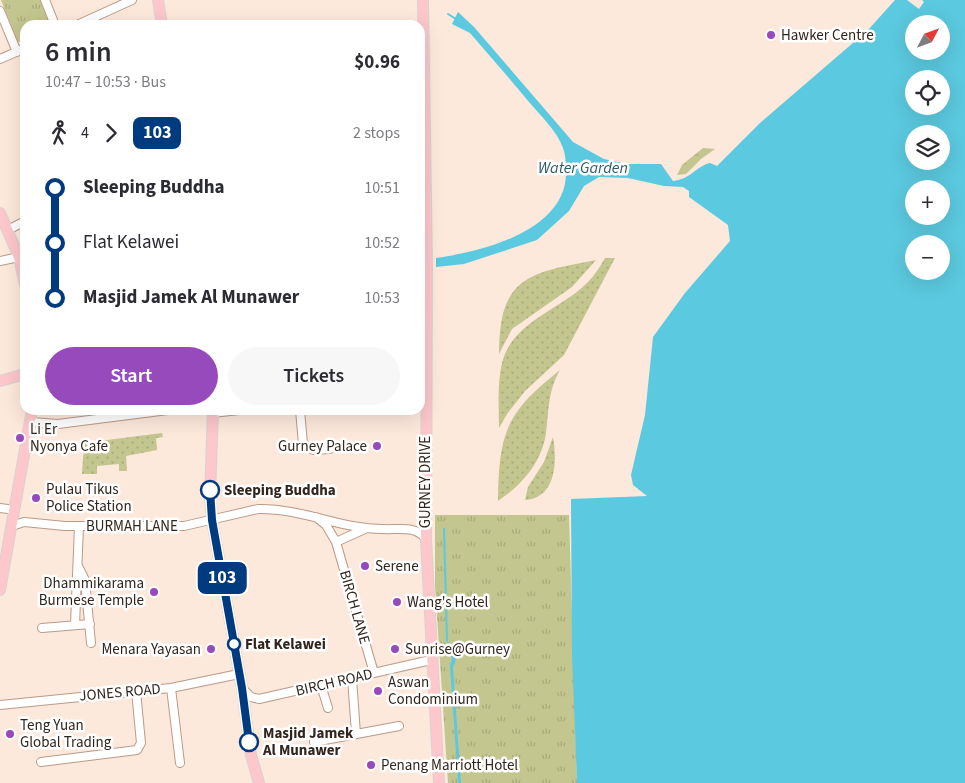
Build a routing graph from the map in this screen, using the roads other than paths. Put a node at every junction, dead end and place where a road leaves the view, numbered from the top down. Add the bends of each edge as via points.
1 (45, 0) edge
2 (132, 0) edge
3 (158, 0) edge
4 (423, 0) edge
5 (0, 10) edge
6 (52, 20) edge
7 (88, 20) edge
8 (161, 20) edge
9 (423, 20) edge
10 (20, 48) edge
11 (20, 50) edge
12 (0, 59) edge
13 (0, 213) edge
14 (20, 224) edge
15 (8, 230) junction
16 (19, 257) junction
17 (2, 260) edge
18 (20, 262) edge
19 (20, 375) edge
20 (0, 381) edge
21 (32, 415) edge
22 (129, 415) edge
23 (213, 415) edge
24 (300, 415) edge
25 (424, 415) edge
26 (31, 422) junction
27 (330, 450) dead end
28 (0, 508) edge
29 (15, 510) junction
30 (314, 516) junction
31 (212, 520) junction
32 (12, 526) junction
33 (79, 526) junction
34 (367, 528) junction
35 (426, 538) junction
36 (336, 542) junction
37 (78, 566) junction
38 (0, 590) edge
39 (90, 624) junction
40 (75, 625) junction
41 (42, 628) dead end
42 (91, 643) dead end
43 (431, 660) junction
44 (374, 673) junction
45 (240, 674) junction
46 (352, 678) junction
47 (321, 685) junction
48 (171, 688) junction
49 (242, 688) junction
50 (136, 691) junction
51 (0, 705) edge
52 (328, 708) dead end
53 (399, 726) dead end
54 (356, 734) junction
55 (314, 742) dead end
56 (41, 762) dead end
57 (180, 763) dead end
58 (256, 783) edge
59 (439, 783) edge

1 - 6 street
2 - 7 street
3 - 8 main road
4 - 9 main road, GURNEY DRIVE
5 - 10 street
11 - 12 street
13 - 15 main road
14 - 15 street
15 - 16 main road
16 - 17 street
16 - 18 main road
19 - 20 main road
21 - 26 main road
22 - 26 street via 58,424
23 - 31 main road
24 - 27 street via 303,444 313,450
25 - 35 main road, GURNEY DRIVE
26 - 29 main road
28 - 29 street
29 - 32 main road
30 - 31 street, BURMAH LANE via 258,509
30 - 34 street, BURMAH LANE
30 - 36 street, BIRCH LANE via 326,526
31 - 33 street, BURMAH LANE via 184,526
31 - 45 main road
32 - 33 street, BURMAH LANE via 24,522
32 - 38 main road
33 - 37 street
34 - 35 street, BURMAH LANE via 413,529
34 - 36 street
35 - 43 main road, GURNEY DRIVE
36 - 44 street, BIRCH LANE
37 - 39 street via 85,580
37 - 40 street
39 - 40 street
39 - 42 street
40 - 41 street
43 - 44 street, BIRCH ROAD
43 - 59 main road, GURNEY DRIVE
44 - 46 street, BIRCH ROAD
45 - 48 street, JONES ROAD
45 - 49 main road
46 - 47 street, BIRCH ROAD
46 - 54 street
47 - 49 street, BIRCH ROAD via 259,699 250,697
47 - 52 street
48 - 50 street, JONES ROAD
48 - 57 street
49 - 58 main road
50 - 51 street, JONES ROAD
50 - 56 street via 141,743 136,750
53 - 54 street
54 - 55 street

